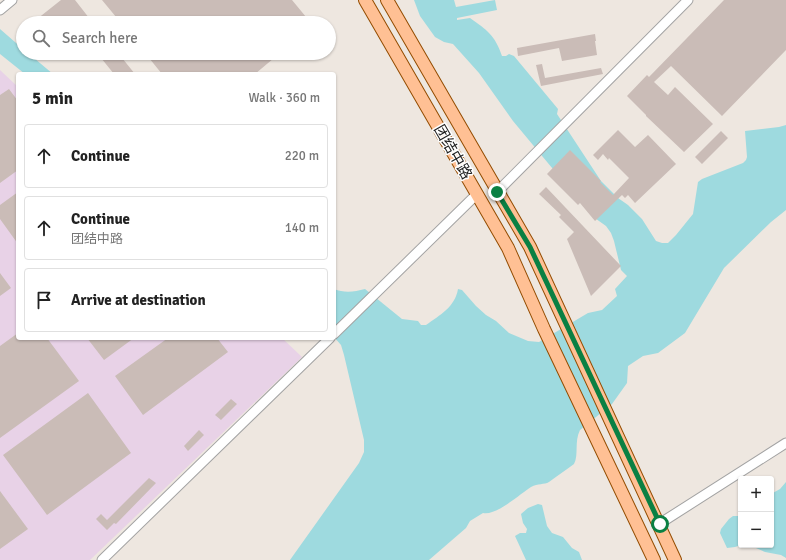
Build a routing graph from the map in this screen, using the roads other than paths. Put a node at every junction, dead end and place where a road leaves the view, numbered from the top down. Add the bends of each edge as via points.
1 (12, 0) edge
2 (366, 0) edge
3 (387, 0) edge
4 (688, 0) edge
5 (0, 10) edge
6 (497, 192) junction
7 (477, 194) junction
8 (336, 331) edge
9 (327, 340) edge
10 (786, 443) edge
11 (660, 524) junction
12 (102, 560) edge
13 (654, 560) edge
14 (675, 560) edge

1 - 5 street
2 - 7 main road, 团结中路
3 - 6 main road, 团结中路
4 - 6 street
6 - 11 main road, 团结中路 via 530,247
7 - 8 street
7 - 13 main road, 团结中路 via 508,248
9 - 12 street
10 - 11 street
11 - 14 main road, 团结中路

